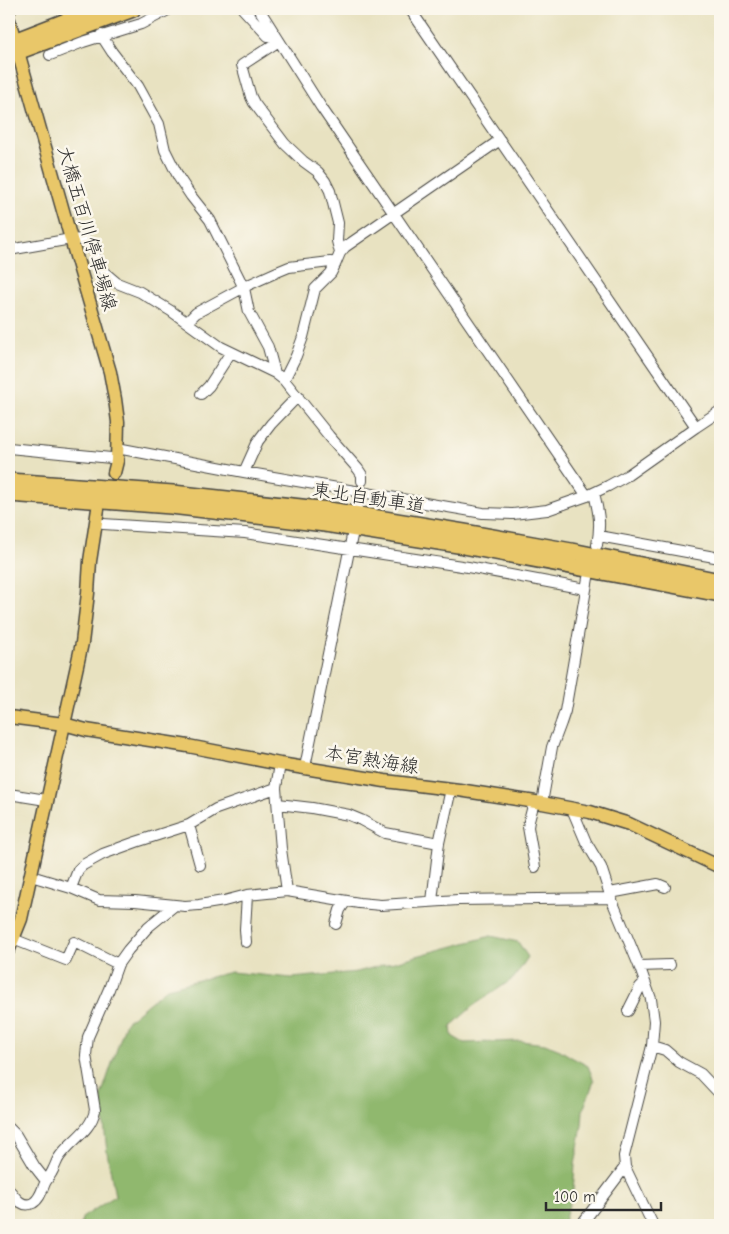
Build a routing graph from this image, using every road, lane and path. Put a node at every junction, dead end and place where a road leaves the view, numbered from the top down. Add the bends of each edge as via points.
1 (12, 9) edge
2 (134, 9) edge
3 (170, 9) edge
4 (243, 9) edge
5 (259, 9) edge
6 (410, 9) edge
7 (89, 10) edge
8 (9, 13) edge
9 (9, 20) edge
10 (102, 35) junction
11 (278, 39) junction
12 (12, 47) edge
13 (50, 55) dead end
14 (500, 140) junction
15 (394, 213) junction
16 (70, 239) junction
17 (9, 250) edge
18 (340, 253) junction
19 (336, 263) junction
20 (244, 288) junction
21 (187, 322) junction
22 (231, 352) junction
23 (275, 373) junction
24 (284, 380) junction
25 (202, 394) dead end
26 (298, 396) junction
27 (720, 411) edge
28 (696, 427) junction
29 (9, 448) edge
30 (114, 453) junction
31 (9, 471) edge
32 (244, 472) junction
33 (110, 473) tunnel mouth
34 (9, 481) edge
35 (362, 481) dead end
36 (173, 493) junction
37 (9, 494) edge
38 (591, 494) junction
39 (103, 524) junction
40 (352, 536) dead end
41 (350, 550) junction
42 (720, 558) edge
43 (588, 578) dead end
44 (720, 581) edge
45 (585, 589) junction
46 (88, 593) junction
47 (720, 594) edge
48 (9, 717) edge
49 (64, 724) junction
50 (280, 764) junction
51 (305, 767) junction
52 (276, 788) junction
53 (451, 790) junction
54 (9, 794) edge
55 (46, 800) junction
56 (538, 802) junction
57 (278, 804) junction
58 (572, 809) junction
59 (190, 825) junction
60 (439, 843) junction
61 (200, 865) dead end
62 (720, 866) edge
63 (535, 867) dead end
64 (31, 876) junction
65 (664, 887) dead end
66 (72, 888) junction
67 (287, 891) junction
68 (247, 895) junction
69 (611, 895) junction
70 (346, 901) junction
71 (432, 901) junction
72 (175, 905) junction
73 (336, 924) dead end
74 (246, 942) dead end
75 (11, 944) edge
76 (118, 964) junction
77 (670, 965) dead end
78 (639, 966) junction
79 (645, 982) junction
80 (628, 1011) dead end
81 (652, 1046) junction
82 (720, 1092) edge
83 (9, 1128) edge
84 (625, 1167) junction
85 (46, 1181) junction
86 (9, 1190) edge
87 (581, 1225) edge
88 (654, 1225) edge

1 - 8 street
2 - 12 highway
3 - 10 street via 141,24
4 - 11 street via 268,36
5 - 11 street
6 - 14 street
7 - 12 highway
9 - 12 main road, 大橋五百川停車場線
10 - 13 street
10 - 20 street via 138,86 159,124 171,163 210,220
11 - 15 street
11 - 18 street via 242,65 251,97 285,144 325,181 338,223
12 - 16 main road, 大橋五百川停車場線
14 - 15 street
14 - 28 street
15 - 18 street
15 - 38 street
16 - 17 street
16 - 21 street via 85,240 111,279 153,299
16 - 30 main road, 大橋五百川停車場線 via 116,399 118,422
18 - 19 street
19 - 20 street via 289,267
19 - 24 street via 315,289 303,337
20 - 21 street via 196,313
20 - 23 street via 250,312 268,347
21 - 22 street
22 - 23 street
22 - 25 street
23 - 24 street
24 - 26 street
26 - 32 street via 258,441
26 - 35 street via 358,469
27 - 28 street
28 - 38 street via 628,475
29 - 30 street
30 - 32 street
30 - 33 main road, 大橋五百川停車場線 via 117,461
31 - 36 highway via 87,478
32 - 38 street via 484,514 547,510
34 - 36 highway, 東北自動車道
36 - 44 highway, 東北自動車道 via 329,510 576,552
37 - 47 highway, 東北自動車道 via 171,506 325,524 458,545
38 - 42 street via 600,515 598,540
39 - 41 street via 246,533
39 - 46 main road
39 - 46 main road via 102,509 90,561
40 - 41 street
41 - 45 street via 468,567
41 - 51 street
43 - 45 street
45 - 56 street via 564,711
46 - 49 main road via 82,643
48 - 49 main road, 本宮熱海線
49 - 50 main road, 本宮熱海線
49 - 55 main road
50 - 51 main road, 本宮熱海線
50 - 52 street
51 - 53 main road, 本宮熱海線
52 - 57 street
52 - 59 street via 216,809
53 - 56 main road, 本宮熱海線
53 - 60 street
54 - 55 street
55 - 64 main road
56 - 58 main road, 本宮熱海線
56 - 63 street via 528,827
57 - 60 street via 349,816 385,833
57 - 67 street
58 - 62 main road, 本宮熱海線 via 629,824
58 - 69 street
59 - 61 street
59 - 66 street via 103,854 78,870
60 - 71 street
64 - 66 street
64 - 75 main road via 21,919
65 - 69 street via 658,884
66 - 72 street via 99,900
67 - 68 street
67 - 70 street
68 - 72 street via 199,905
68 - 74 street
69 - 71 street
69 - 78 street
70 - 71 street via 381,905
70 - 73 street
72 - 76 street via 148,927
75 - 76 street via 66,960 74,942
76 - 85 street via 86,1046 95,1110 93,1118 65,1150
77 - 78 street
78 - 79 street
79 - 80 street
79 - 81 street via 653,1009
81 - 82 street via 665,1050 701,1074
81 - 84 street via 626,1147
83 - 85 street
84 - 87 street
84 - 88 street
85 - 86 street via 39,1198 29,1204 21,1203

